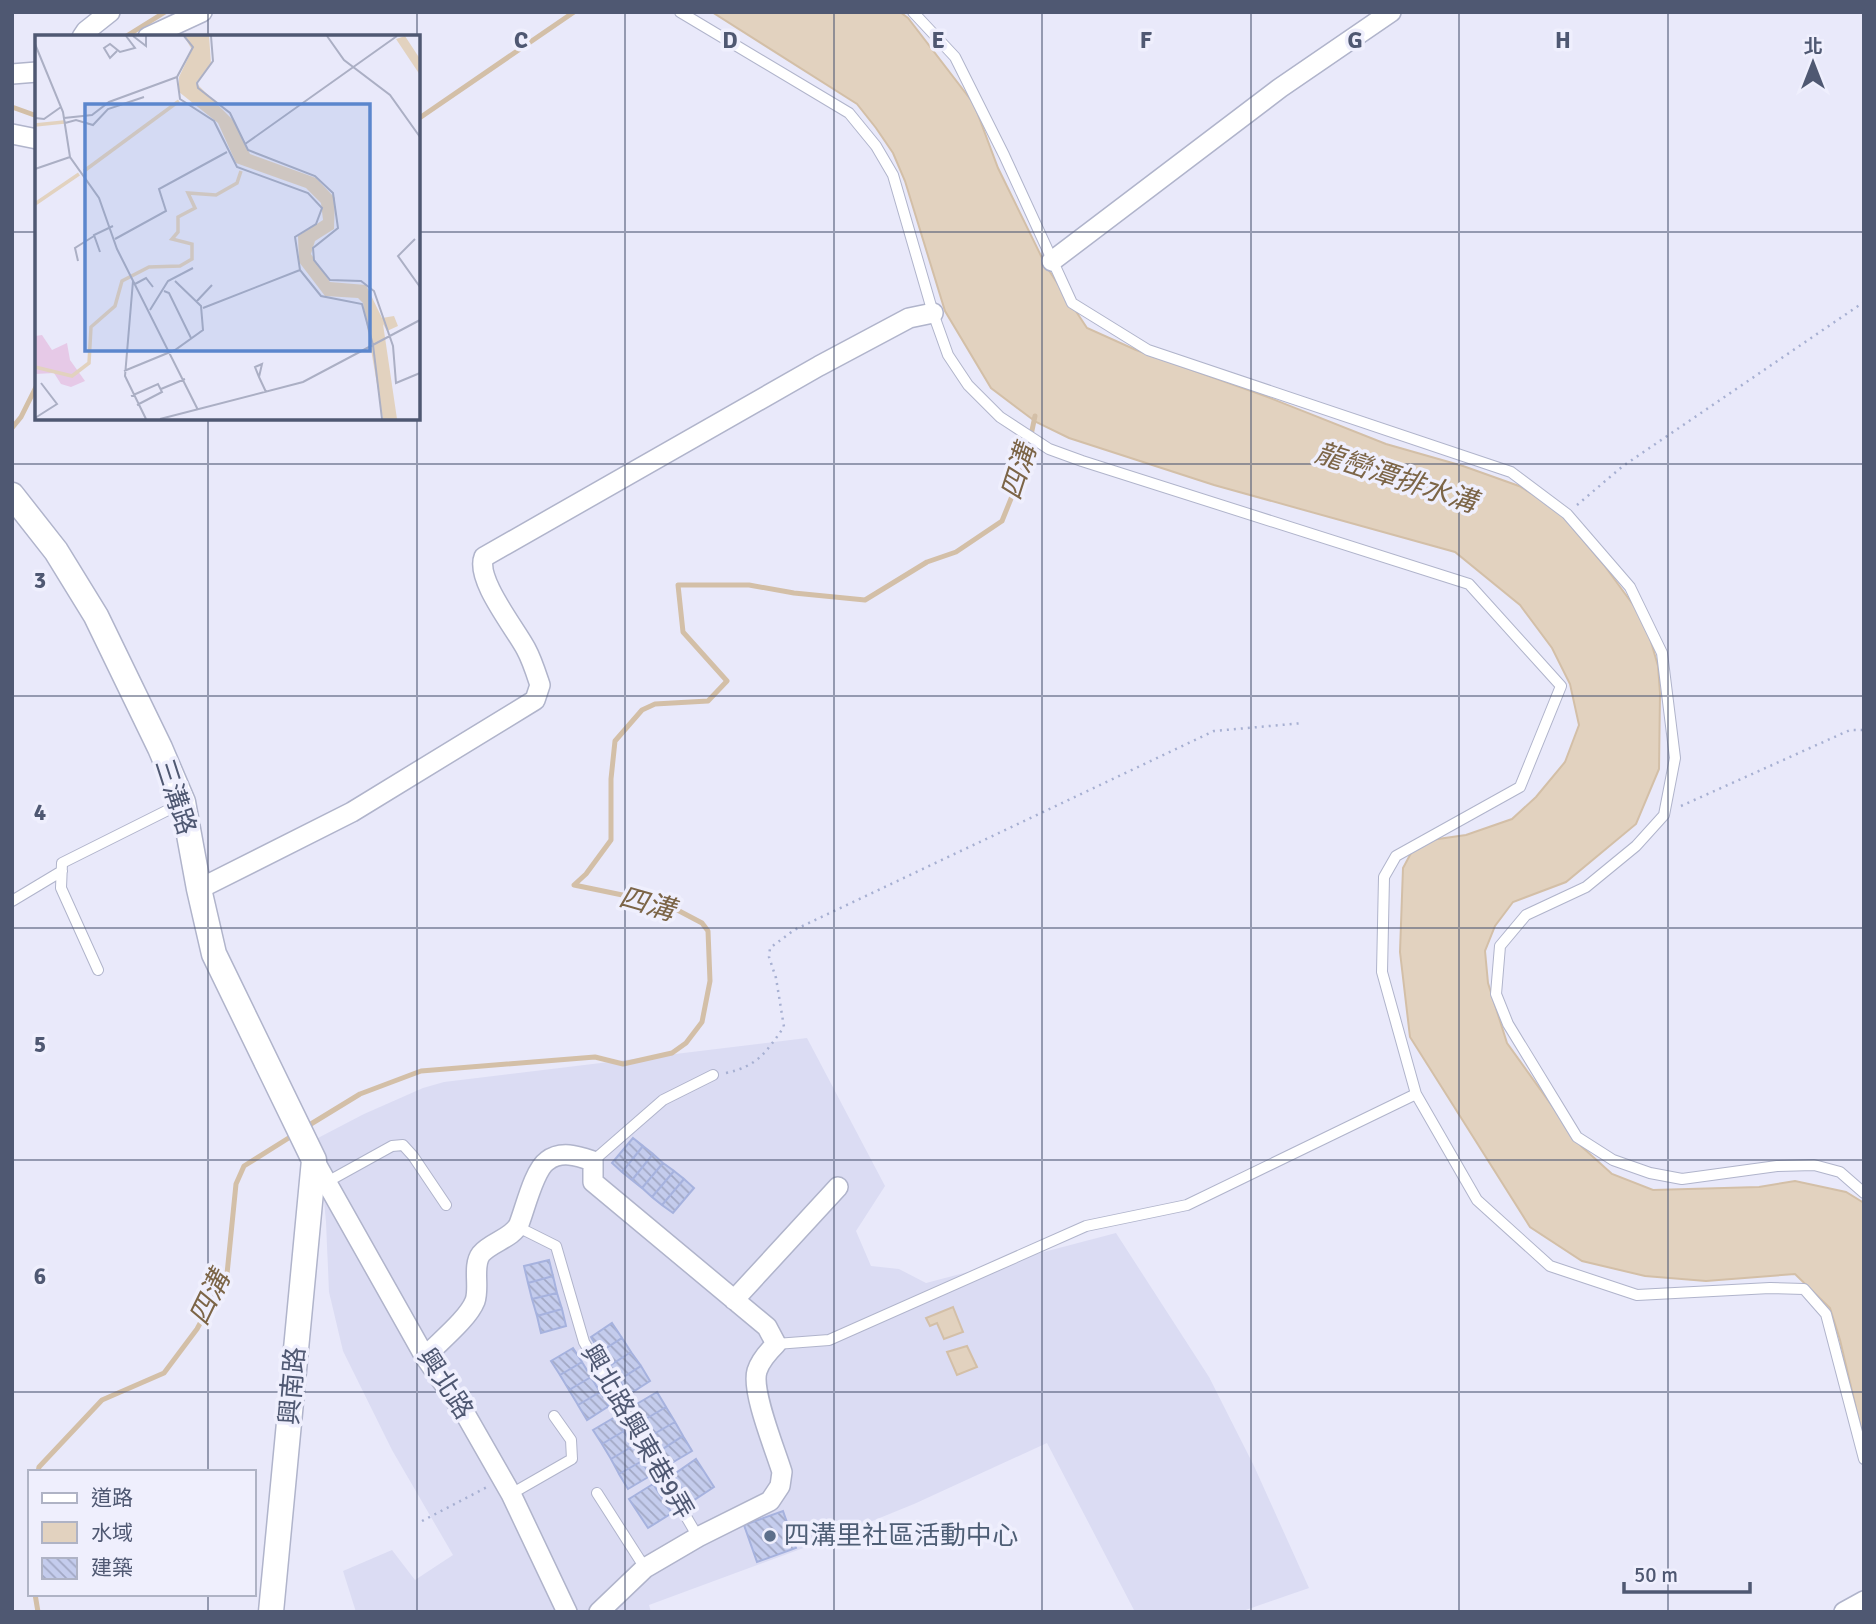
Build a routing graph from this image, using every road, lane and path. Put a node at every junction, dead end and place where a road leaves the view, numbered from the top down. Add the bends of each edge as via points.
1 (110, 12) edge
2 (202, 12) edge
3 (680, 12) edge
4 (914, 12) edge
5 (1391, 12) edge
6 (83, 35) edge
7 (152, 35) edge
8 (35, 72) edge
9 (12, 74) edge
10 (12, 134) edge
11 (35, 139) edge
12 (1056, 270) junction
13 (1864, 302) edge
14 (933, 313) junction
15 (12, 495) edge
16 (1567, 513) junction
17 (1303, 723) dead end
18 (1864, 730) edge
19 (183, 802) junction
20 (1664, 815) junction
21 (62, 871) junction
22 (199, 889) junction
23 (12, 901) edge
24 (99, 971) dead end
25 (713, 1075) joint
26 (1416, 1094) junction
27 (310, 1152) junction
28 (593, 1161) junction
29 (327, 1182) junction
30 (838, 1187) dead end
31 (1864, 1193) edge
32 (446, 1205) dead end
33 (518, 1227) junction
34 (734, 1300) junction
35 (776, 1344) junction
36 (425, 1357) junction
37 (554, 1416) dead end
38 (1864, 1459) edge
39 (506, 1486) junction
40 (597, 1493) dead end
41 (422, 1521) dead end
42 (698, 1536) junction
43 (645, 1568) junction
44 (1864, 1601) edge
45 (271, 1612) edge
46 (567, 1612) edge
47 (599, 1612) edge
48 (1844, 1612) edge

1 - 6 street
2 - 7 street
3 - 14 lane via 849,113 893,175
4 - 12 lane via 955,57
5 - 12 street via 1280,88
8 - 9 street
10 - 11 street
12 - 16 lane via 1072,303 1148,349 1511,472
13 - 16 path via 1623,466
14 - 22 street via 909,318 820,366 484,557 481,564 486,579 540,685 535,700 352,812
14 - 26 lane via 948,355 968,385 1000,417 1049,449 1469,584 1561,686 1520,788 1396,856 1384,877 1382,972
15 - 19 street, 三溝路 via 56,551 96,616
16 - 20 lane via 1630,587 1661,653 1675,758
17 - 25 path via 1214,731 794,930 770,948 769,957 785,1027 747,1068
18 - 20 path via 1850,730
19 - 21 lane via 62,863
19 - 22 street, 三溝路
20 - 31 lane via 1636,846 1586,887 1526,915 1500,946 1496,994 1508,1024 1577,1137 1613,1160 1650,1174 1682,1179 1814,1165 1840,1172
21 - 23 lane
21 - 24 lane via 61,888
22 - 27 street, 三溝路 via 214,954
25 - 28 lane via 663,1100
26 - 35 lane via 1187,1205 1086,1226 829,1340
26 - 38 lane via 1477,1200 1550,1266 1637,1295 1804,1289 1826,1314
27 - 29 street, 興北路
27 - 45 street, 興南路
28 - 33 street via 561,1155 545,1161
28 - 34 street via 593,1182
29 - 32 lane via 392,1146 403,1145
29 - 36 street, 興北路
30 - 34 street
33 - 36 street via 481,1254 476,1299 470,1311
33 - 42 lane, 興北路興東巷9弄 via 556,1245 584,1342
34 - 35 street via 767,1326
35 - 42 street via 757,1372 756,1390 782,1472 780,1486 770,1501
36 - 39 street, 興北路 via 467,1417
37 - 39 lane via 571,1440 572,1459
39 - 41 path
39 - 46 street, 興北路
40 - 43 lane
42 - 43 street
43 - 47 street
44 - 48 street

